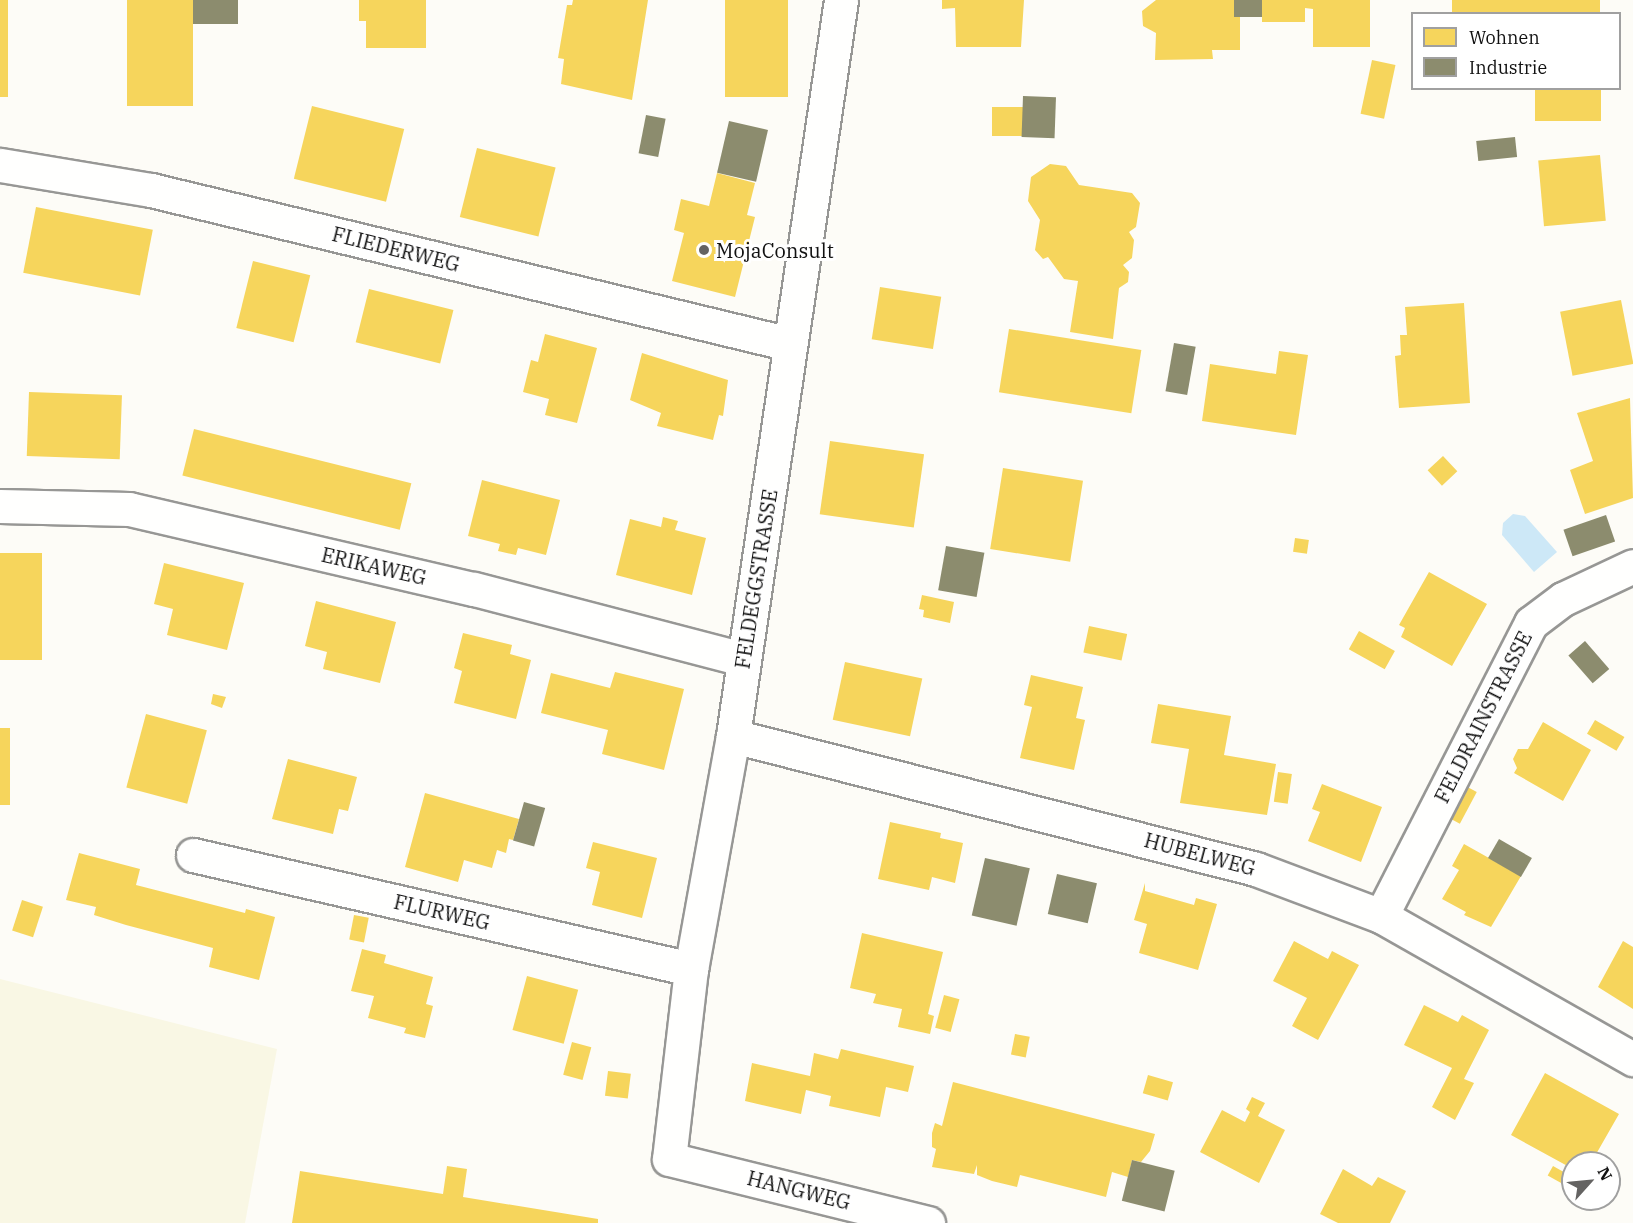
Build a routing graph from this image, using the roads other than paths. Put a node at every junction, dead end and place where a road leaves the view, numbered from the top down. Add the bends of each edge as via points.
1 (841, 0) edge
2 (0, 165) edge
3 (790, 344) junction
4 (0, 506) edge
5 (1633, 566) edge
6 (743, 659) junction
7 (733, 736) junction
8 (192, 855) dead end
9 (1381, 916) junction
10 (691, 969) junction
11 (1633, 1059) edge
12 (669, 1159) joint
13 (928, 1223) edge

1 - 3 street, FELDEGGSTRASSE
2 - 3 street, FLIEDERWEG via 151,190
3 - 6 street, FELDEGGSTRASSE
4 - 6 street, ERIKAWEG via 129,508 474,589
5 - 9 street, FELDRAINSTRASSE via 1563,599 1532,623
6 - 7 street, FELDEGGSTRASSE
7 - 9 street, HUBELWEG via 1256,869
7 - 10 street, FELDEGGSTRASSE
8 - 10 street, FLURWEG
9 - 11 street, HUBELWEG
10 - 12 street, FELDEGGSTRASSE
12 - 13 street, HANGWEG

